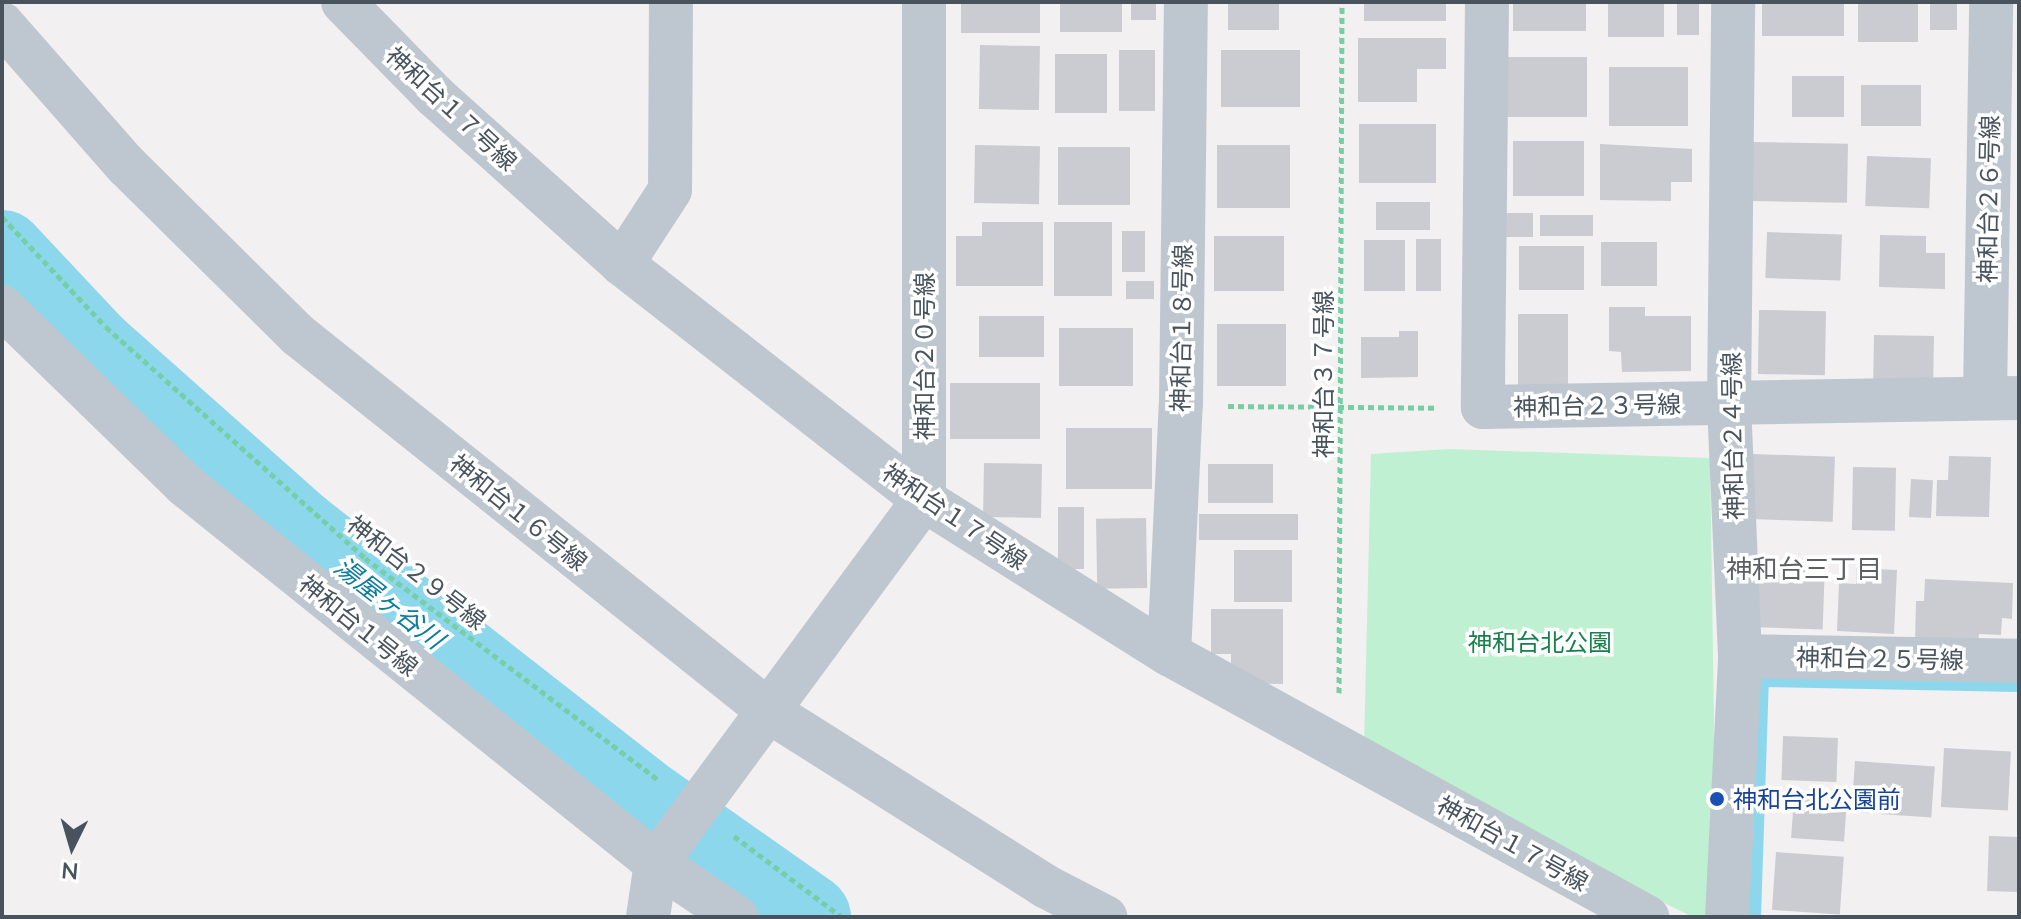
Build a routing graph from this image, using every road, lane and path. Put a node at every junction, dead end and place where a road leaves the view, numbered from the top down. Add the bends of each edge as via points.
1 (343, 2) edge
2 (671, 2) edge
3 (924, 2) edge
4 (1186, 2) edge
5 (1342, 2) edge
6 (1487, 2) edge
7 (1733, 2) edge
8 (1991, 2) edge
9 (2, 24) edge
10 (2, 217) edge
11 (622, 264) junction
12 (2, 307) edge
13 (2002, 397) edge
14 (1729, 403) junction
15 (1181, 404) junction
16 (1483, 407) junction
17 (1341, 410) junction
18 (924, 500) junction
19 (1169, 654) junction
20 (1740, 656) junction
21 (2019, 661) edge
22 (770, 712) junction
23 (1339, 746) junction
24 (699, 810) junction
25 (656, 863) junction
26 (648, 917) edge
27 (736, 917) edge
28 (842, 917) edge
29 (1105, 917) edge
30 (1647, 917) edge
31 (1727, 917) edge

1 - 11 street, 神和台１７号線 via 435,96
2 - 11 street via 670,190
3 - 18 street, 神和台２０号線
4 - 15 street, 神和台１８号線
5 - 17 path, 神和台３７号線
6 - 16 street, 神和台２３号線
7 - 14 street, 神和台２４号線
8 - 13 street, 神和台２６号線
9 - 22 street, 神和台１６号線 via 126,165 298,335
10 - 24 path, 神和台２９号線 via 106,327 365,558
11 - 18 street, 神和台１７号線
12 - 25 street, 神和台１号線 via 185,485
13 - 14 street, 神和台２３号線
14 - 16 street, 神和台２３号線
14 - 20 street, 神和台２４号線
15 - 17 path
15 - 19 street, 神和台１８号線
16 - 17 path
17 - 23 path, 神和台３７号線
18 - 19 street, 神和台１７号線
18 - 22 street
19 - 23 street, 神和台１７号線
20 - 21 street, 神和台２５号線
20 - 31 street, 神和台２４号線
22 - 24 street
22 - 29 street, 神和台１６号線 via 1045,886
23 - 30 street, 神和台１７号線
24 - 25 street
24 - 28 path, 神和台２９号線
25 - 26 street
25 - 27 street, 神和台１号線

